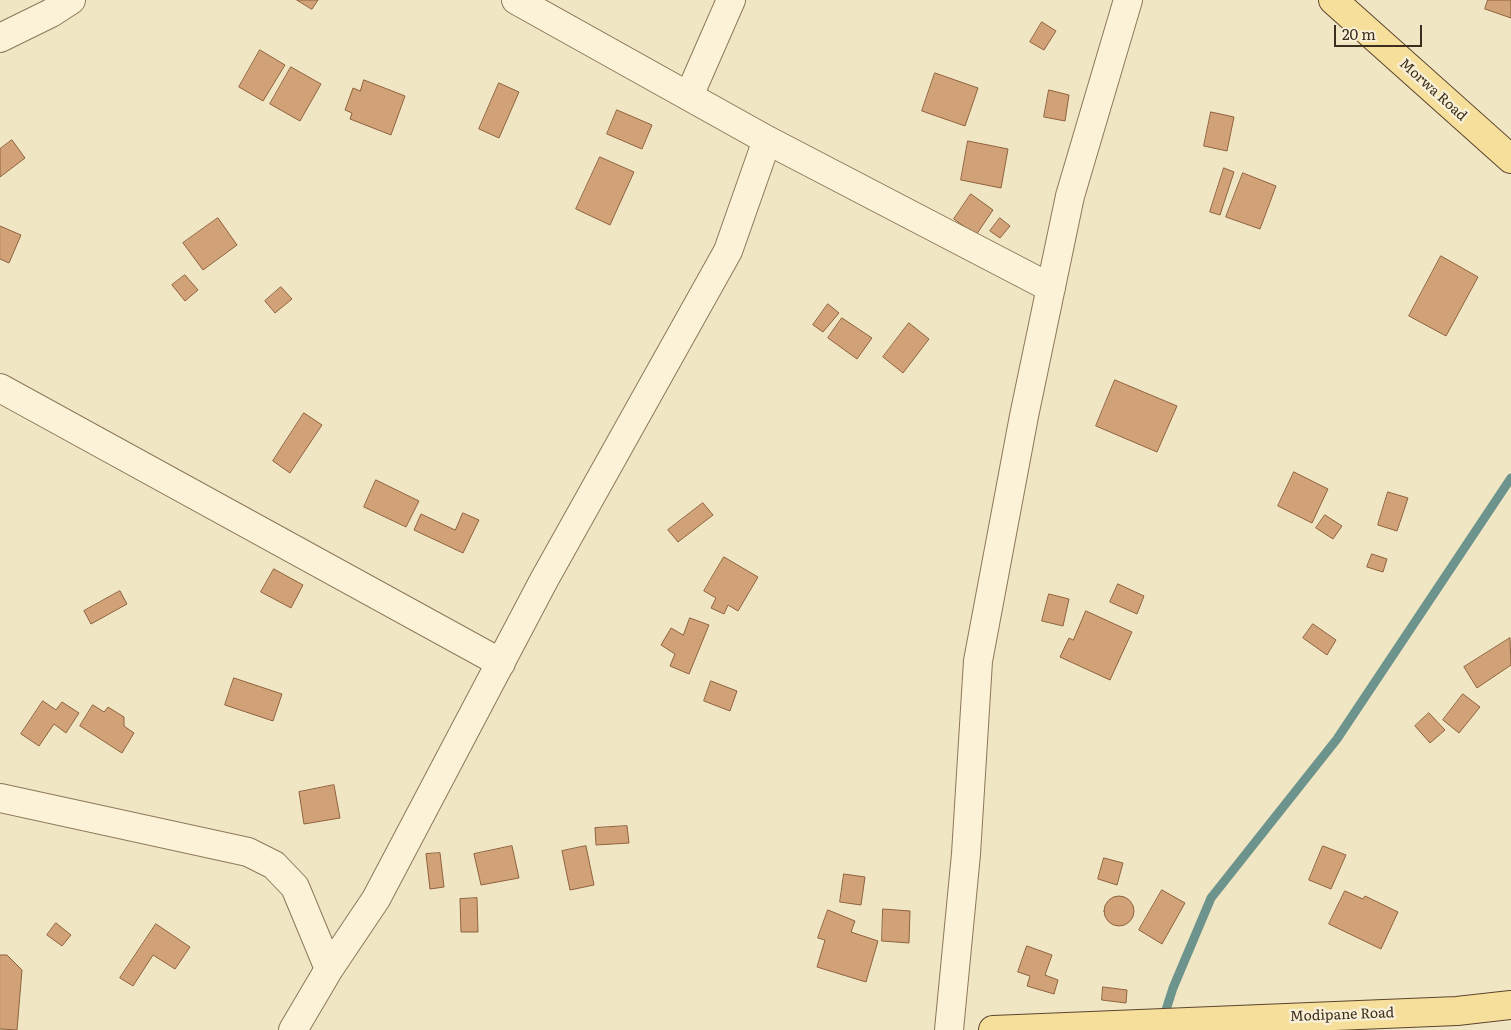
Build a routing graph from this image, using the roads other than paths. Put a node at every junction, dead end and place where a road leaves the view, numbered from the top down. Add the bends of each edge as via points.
1 (72, 0) edge
2 (516, 0) edge
3 (731, 0) edge
4 (1128, 0) edge
5 (1333, 0) edge
6 (0, 38) edge
7 (689, 96) junction
8 (768, 140) junction
9 (1511, 158) edge
10 (1051, 288) junction
11 (0, 388) edge
12 (501, 663) junction
13 (0, 798) edge
14 (329, 968) junction
15 (1511, 1006) edge
16 (1237, 1024) edge
17 (293, 1030) edge
18 (948, 1030) edge
19 (993, 1030) edge

1 - 6 street
2 - 7 street
3 - 7 street
4 - 10 street via 1070,196
5 - 9 main road, Morwa Road
7 - 8 street
8 - 10 street
8 - 12 street via 728,251
10 - 18 street via 978,661 966,854
11 - 12 street
12 - 14 street via 376,899
13 - 14 street via 248,852 274,865 295,886
14 - 17 street
15 - 16 main road, Modipane Road
16 - 19 main road, Modipane Road

